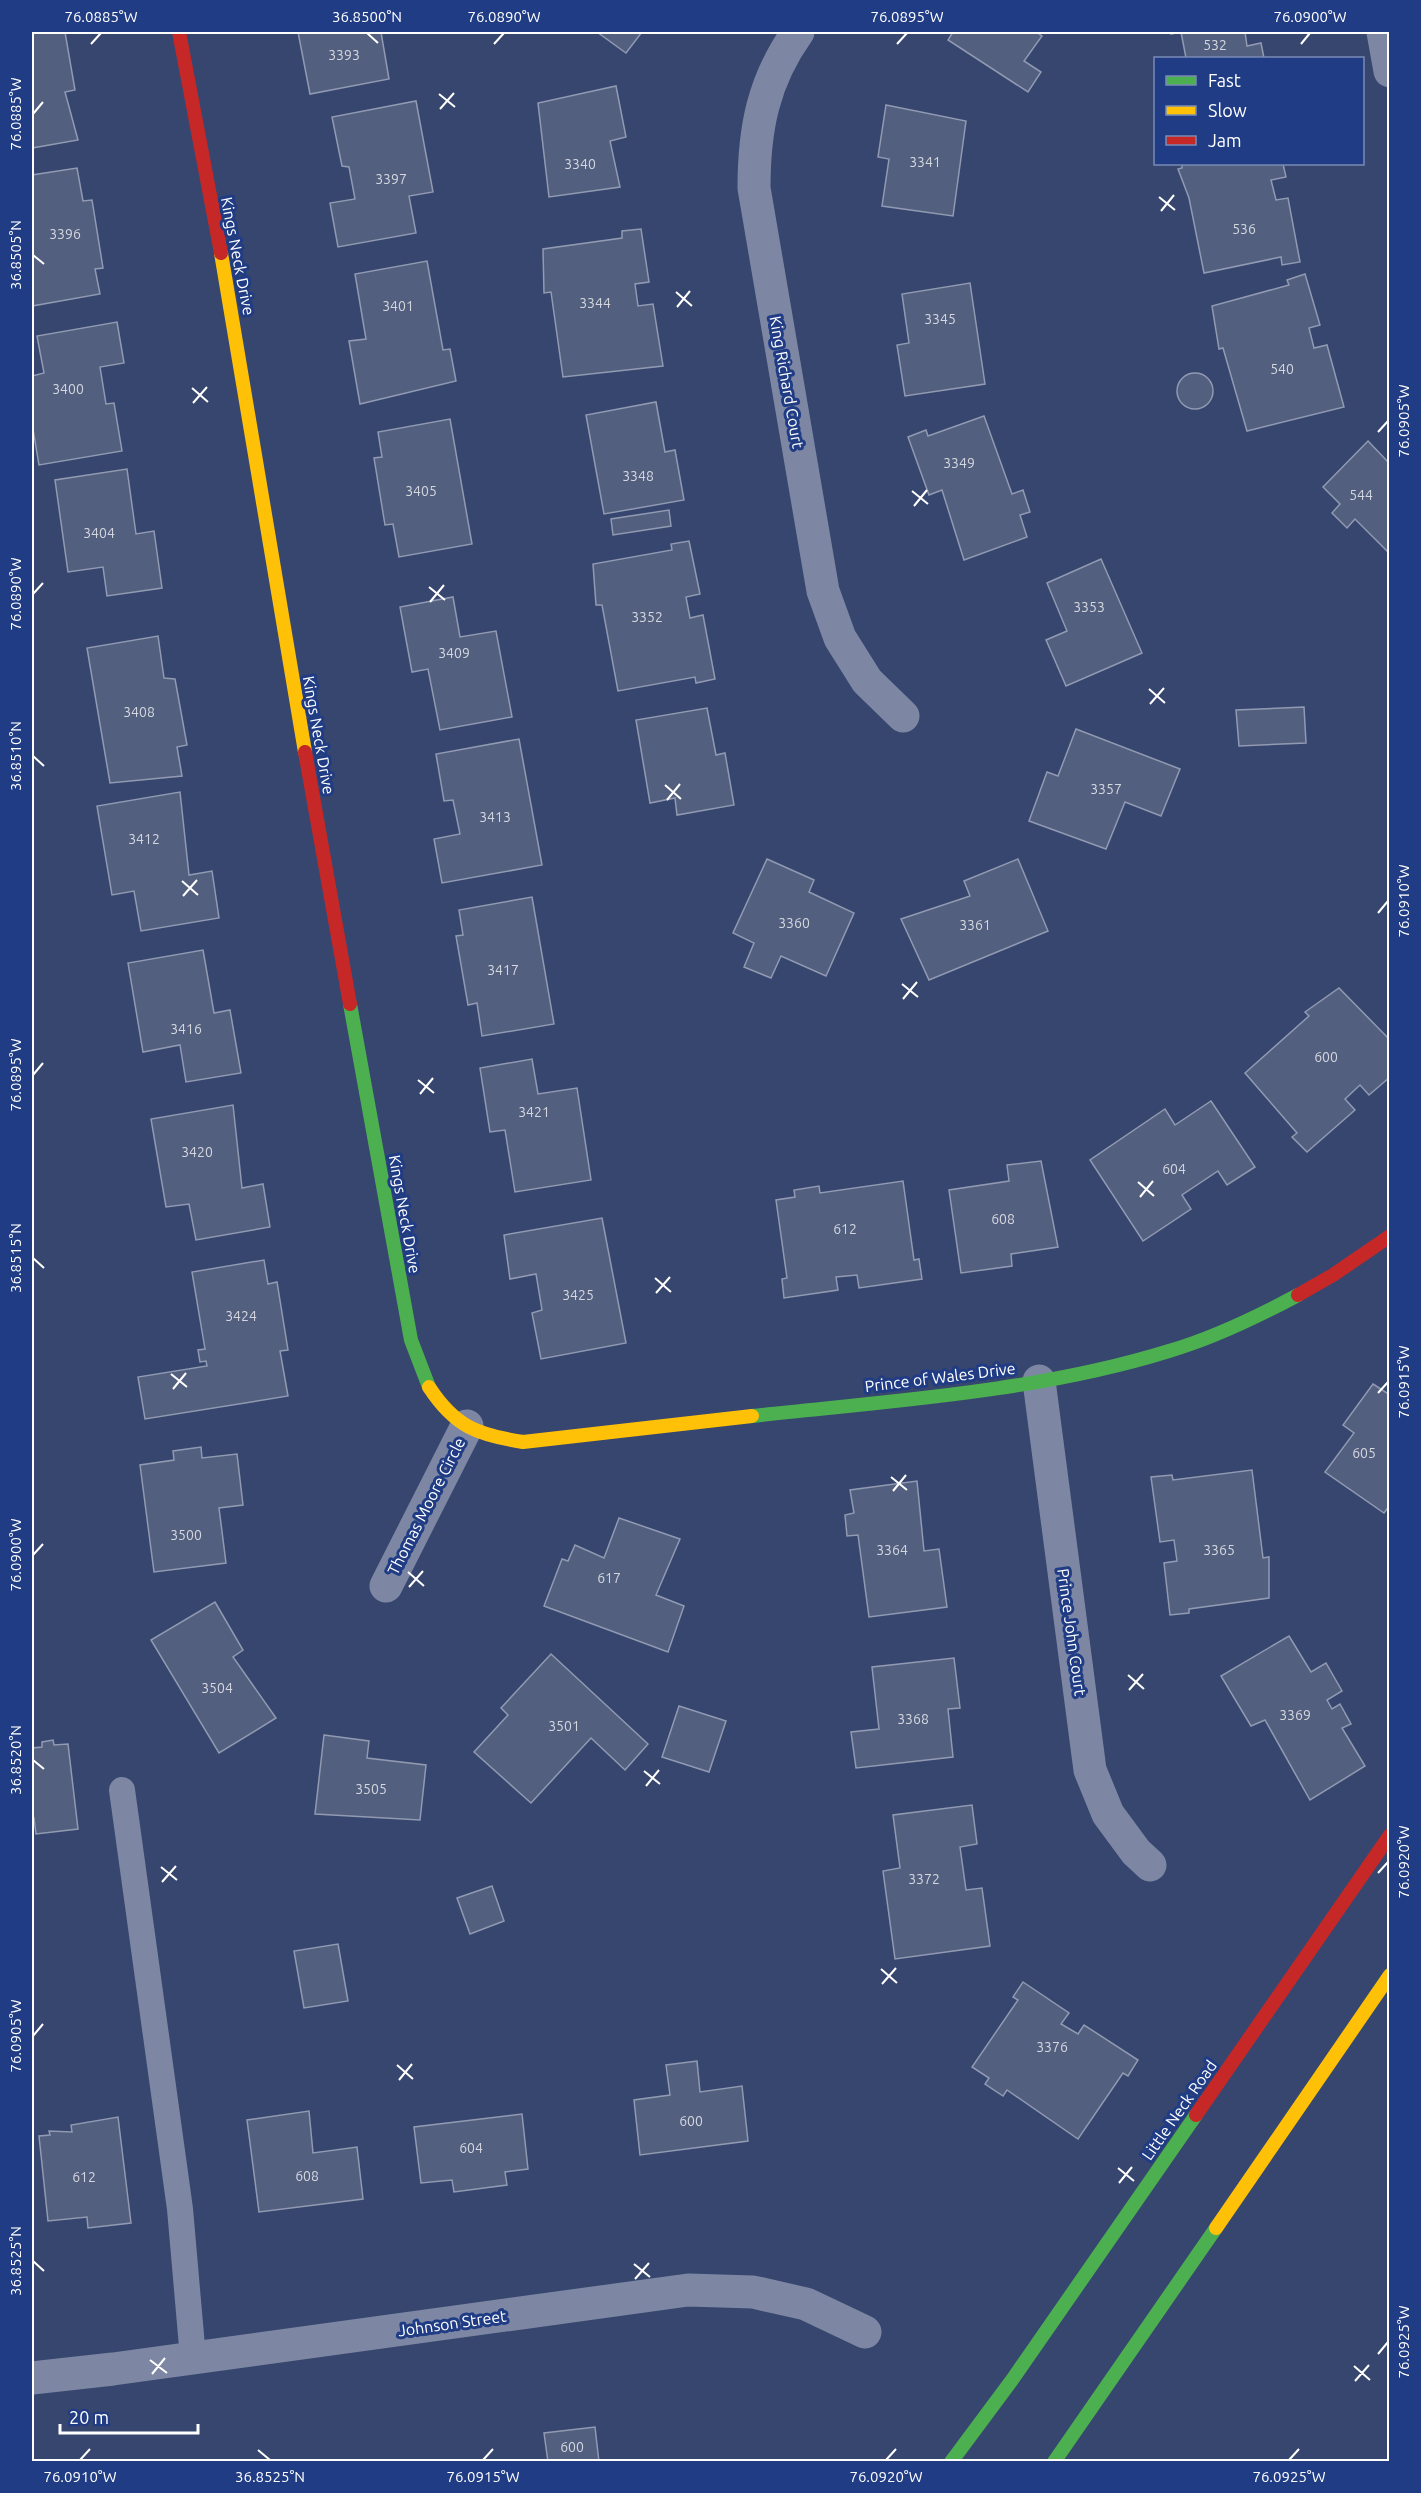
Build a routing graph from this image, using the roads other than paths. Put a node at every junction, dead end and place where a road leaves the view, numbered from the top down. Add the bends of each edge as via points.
1 (179, 32) edge
2 (798, 32) edge
3 (1383, 32) edge
4 (1389, 71) edge
5 (903, 716) dead end
6 (1389, 1236) edge
7 (1039, 1381) junction
8 (467, 1426) junction
9 (386, 1586) dead end
10 (122, 1790) dead end
11 (1389, 1835) edge
12 (1150, 1865) dead end
13 (1389, 1976) edge
14 (865, 2332) dead end
15 (193, 2358) junction
16 (32, 2378) edge
17 (951, 2462) edge
18 (1054, 2462) edge

1 - 8 street, Kings Neck Drive via 237,340 285,641 411,1340 418,1368 435,1400
2 - 5 street, King Richard Court via 784,51 764,97 754,147 754,188 822,591 840,638 867,681
3 - 4 street
6 - 7 street, Prince of Wales Drive via 1356,1261 1274,1309 1182,1347
7 - 8 street, Prince of Wales Drive via 523,1442 487,1437
7 - 12 street, Prince John Court via 1090,1770 1108,1814
8 - 9 street, Thomas Moore Circle
10 - 15 lane via 180,2209
11 - 17 street, Little Neck Road via 1012,2380
13 - 18 street
14 - 15 street, Johnson Street via 806,2304 753,2292 688,2290
15 - 16 street, Johnson Street

